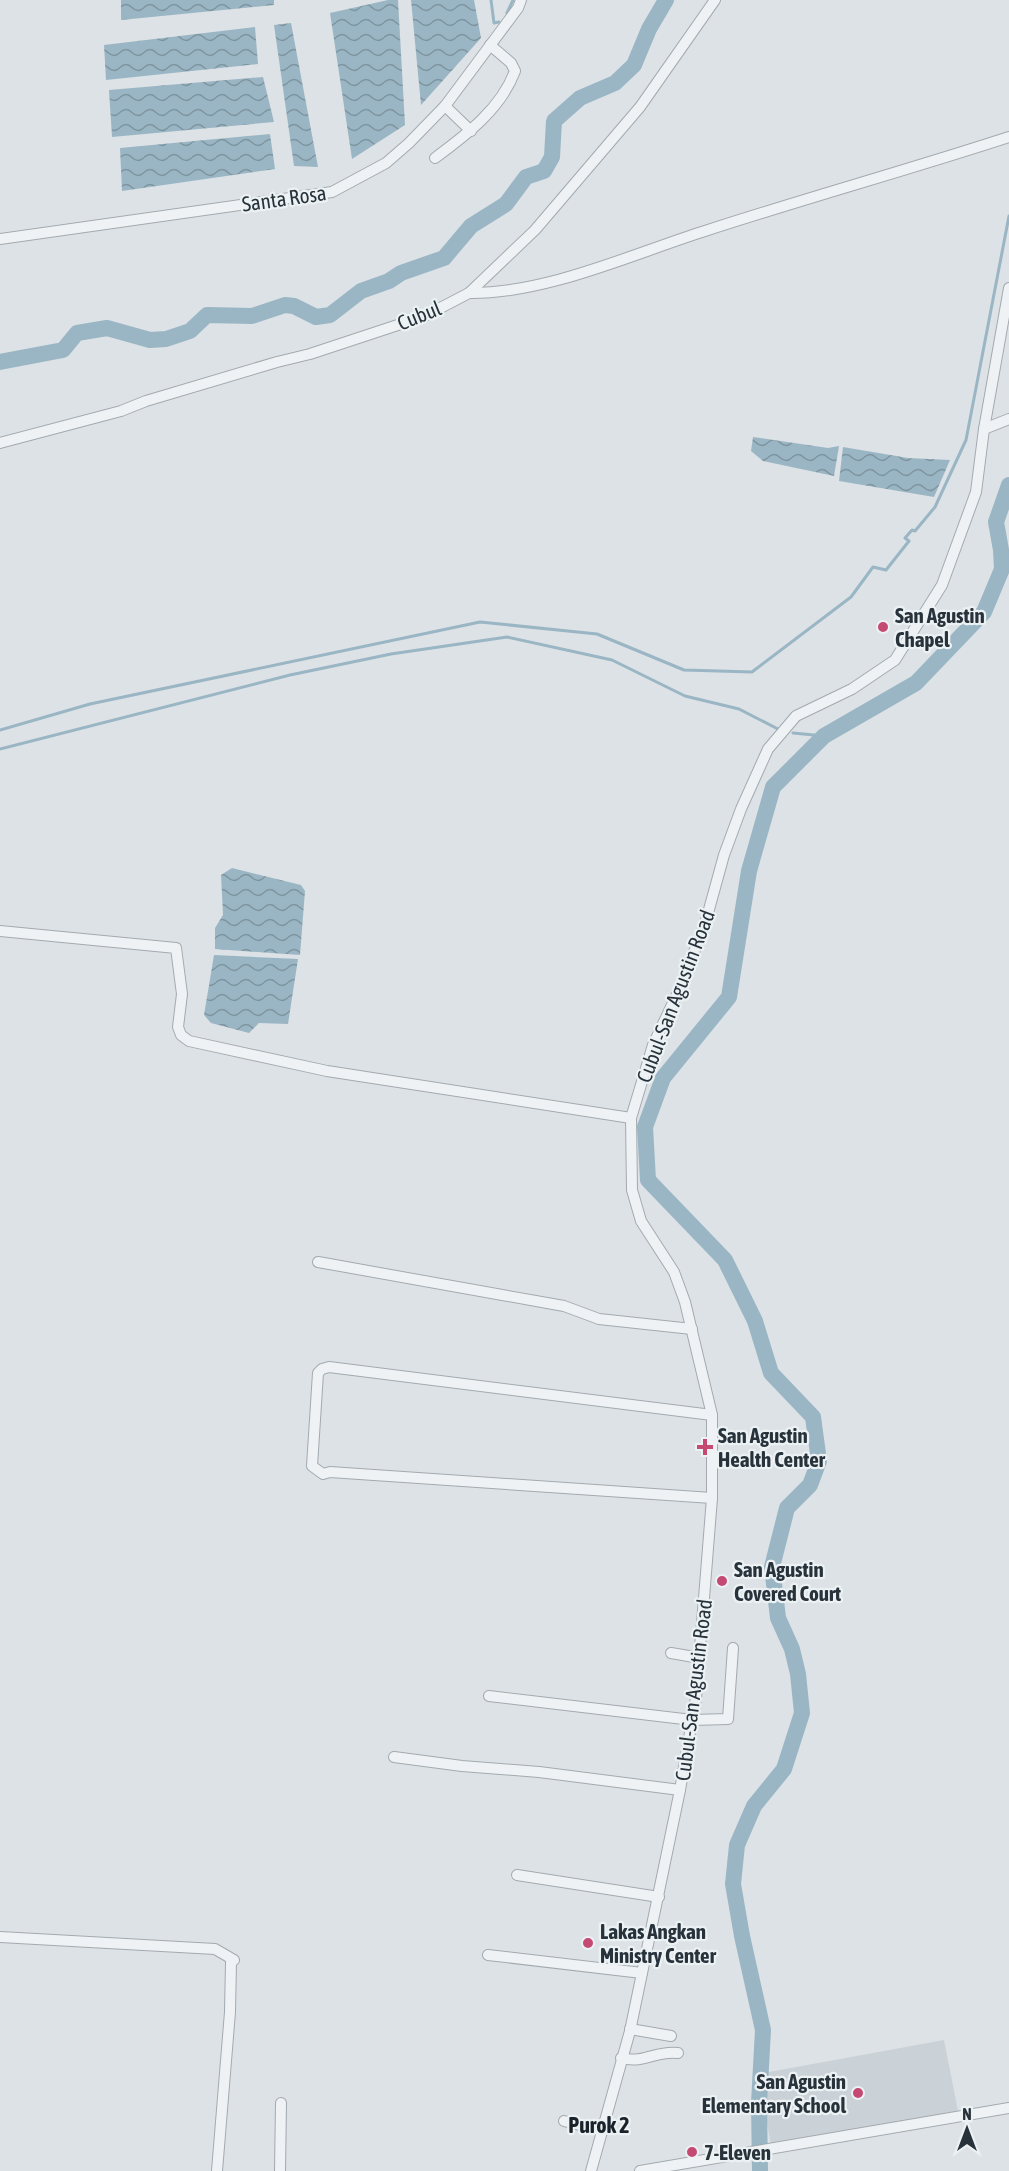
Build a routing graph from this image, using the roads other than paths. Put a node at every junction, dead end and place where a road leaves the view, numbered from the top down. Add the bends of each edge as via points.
1 (521, 0) edge
2 (715, 0) edge
3 (490, 45) junction
4 (445, 106) junction
5 (471, 131) junction
6 (1009, 136) edge
7 (435, 158) dead end
8 (0, 239) edge
9 (1009, 288) edge
10 (469, 292) junction
11 (1009, 419) edge
12 (984, 429) junction
13 (0, 443) edge
14 (0, 931) edge
15 (631, 1118) junction
16 (318, 1262) dead end
17 (692, 1329) junction
18 (712, 1415) junction
19 (712, 1498) junction
20 (733, 1648) dead end
21 (671, 1653) dead end
22 (700, 1658) junction
23 (489, 1696) dead end
24 (692, 1720) junction
25 (394, 1757) dead end
26 (680, 1790) junction
27 (517, 1875) dead end
28 (659, 1898) junction
29 (0, 1937) edge
30 (488, 1955) dead end
31 (642, 1973) junction
32 (630, 2029) junction
33 (671, 2036) dead end
34 (678, 2053) dead end
35 (621, 2058) junction
36 (281, 2103) dead end
37 (1009, 2108) edge
38 (564, 2121) dead end
39 (603, 2131) junction
40 (698, 2167) edge
41 (217, 2171) edge
42 (280, 2171) edge
43 (591, 2171) edge
44 (640, 2171) edge

1 - 3 street, Santa Rosa
2 - 10 street, Cubul via 640,107 535,230
3 - 4 street, Santa Rosa
3 - 5 street via 515,71
4 - 5 street
4 - 8 street, Santa Rosa via 386,163 332,192
5 - 7 street
6 - 10 street via 575,274 528,287
9 - 12 street, Cubul-San Agustin Road
10 - 13 street, Cubul via 424,316 310,354
11 - 12 street
12 - 15 street, Cubul-San Agustin Road via 976,492 942,585 903,649 895,660 852,689 796,716 768,749 719,868 705,924 653,1046
14 - 15 street via 176,948 182,994 178,1027 189,1041 327,1071
15 - 17 street, Cubul-San Agustin Road via 632,1190 641,1221 674,1272
16 - 17 street via 564,1306 599,1319
17 - 18 street, Cubul-San Agustin Road
18 - 19 street, Cubul-San Agustin Road
18 - 19 street via 329,1367 318,1373 312,1466 323,1474
19 - 22 street, Cubul-San Agustin Road
20 - 24 street via 728,1719
21 - 22 street
22 - 24 street, Cubul-San Agustin Road
23 - 24 street
24 - 26 street, Cubul-San Agustin Road
25 - 26 street
26 - 28 street, Cubul-San Agustin Road
27 - 28 street
28 - 31 street, Cubul-San Agustin Road
29 - 41 street via 215,1949 234,1960
30 - 31 street
31 - 32 street, Cubul-San Agustin Road
32 - 33 street
32 - 35 street, Cubul-San Agustin Road
34 - 35 street via 633,2061
35 - 39 street, Cubul-San Agustin Road
36 - 42 street
37 - 40 street via 739,2155
38 - 39 street
39 - 43 street, Cubul-San Agustin Road
40 - 44 street

